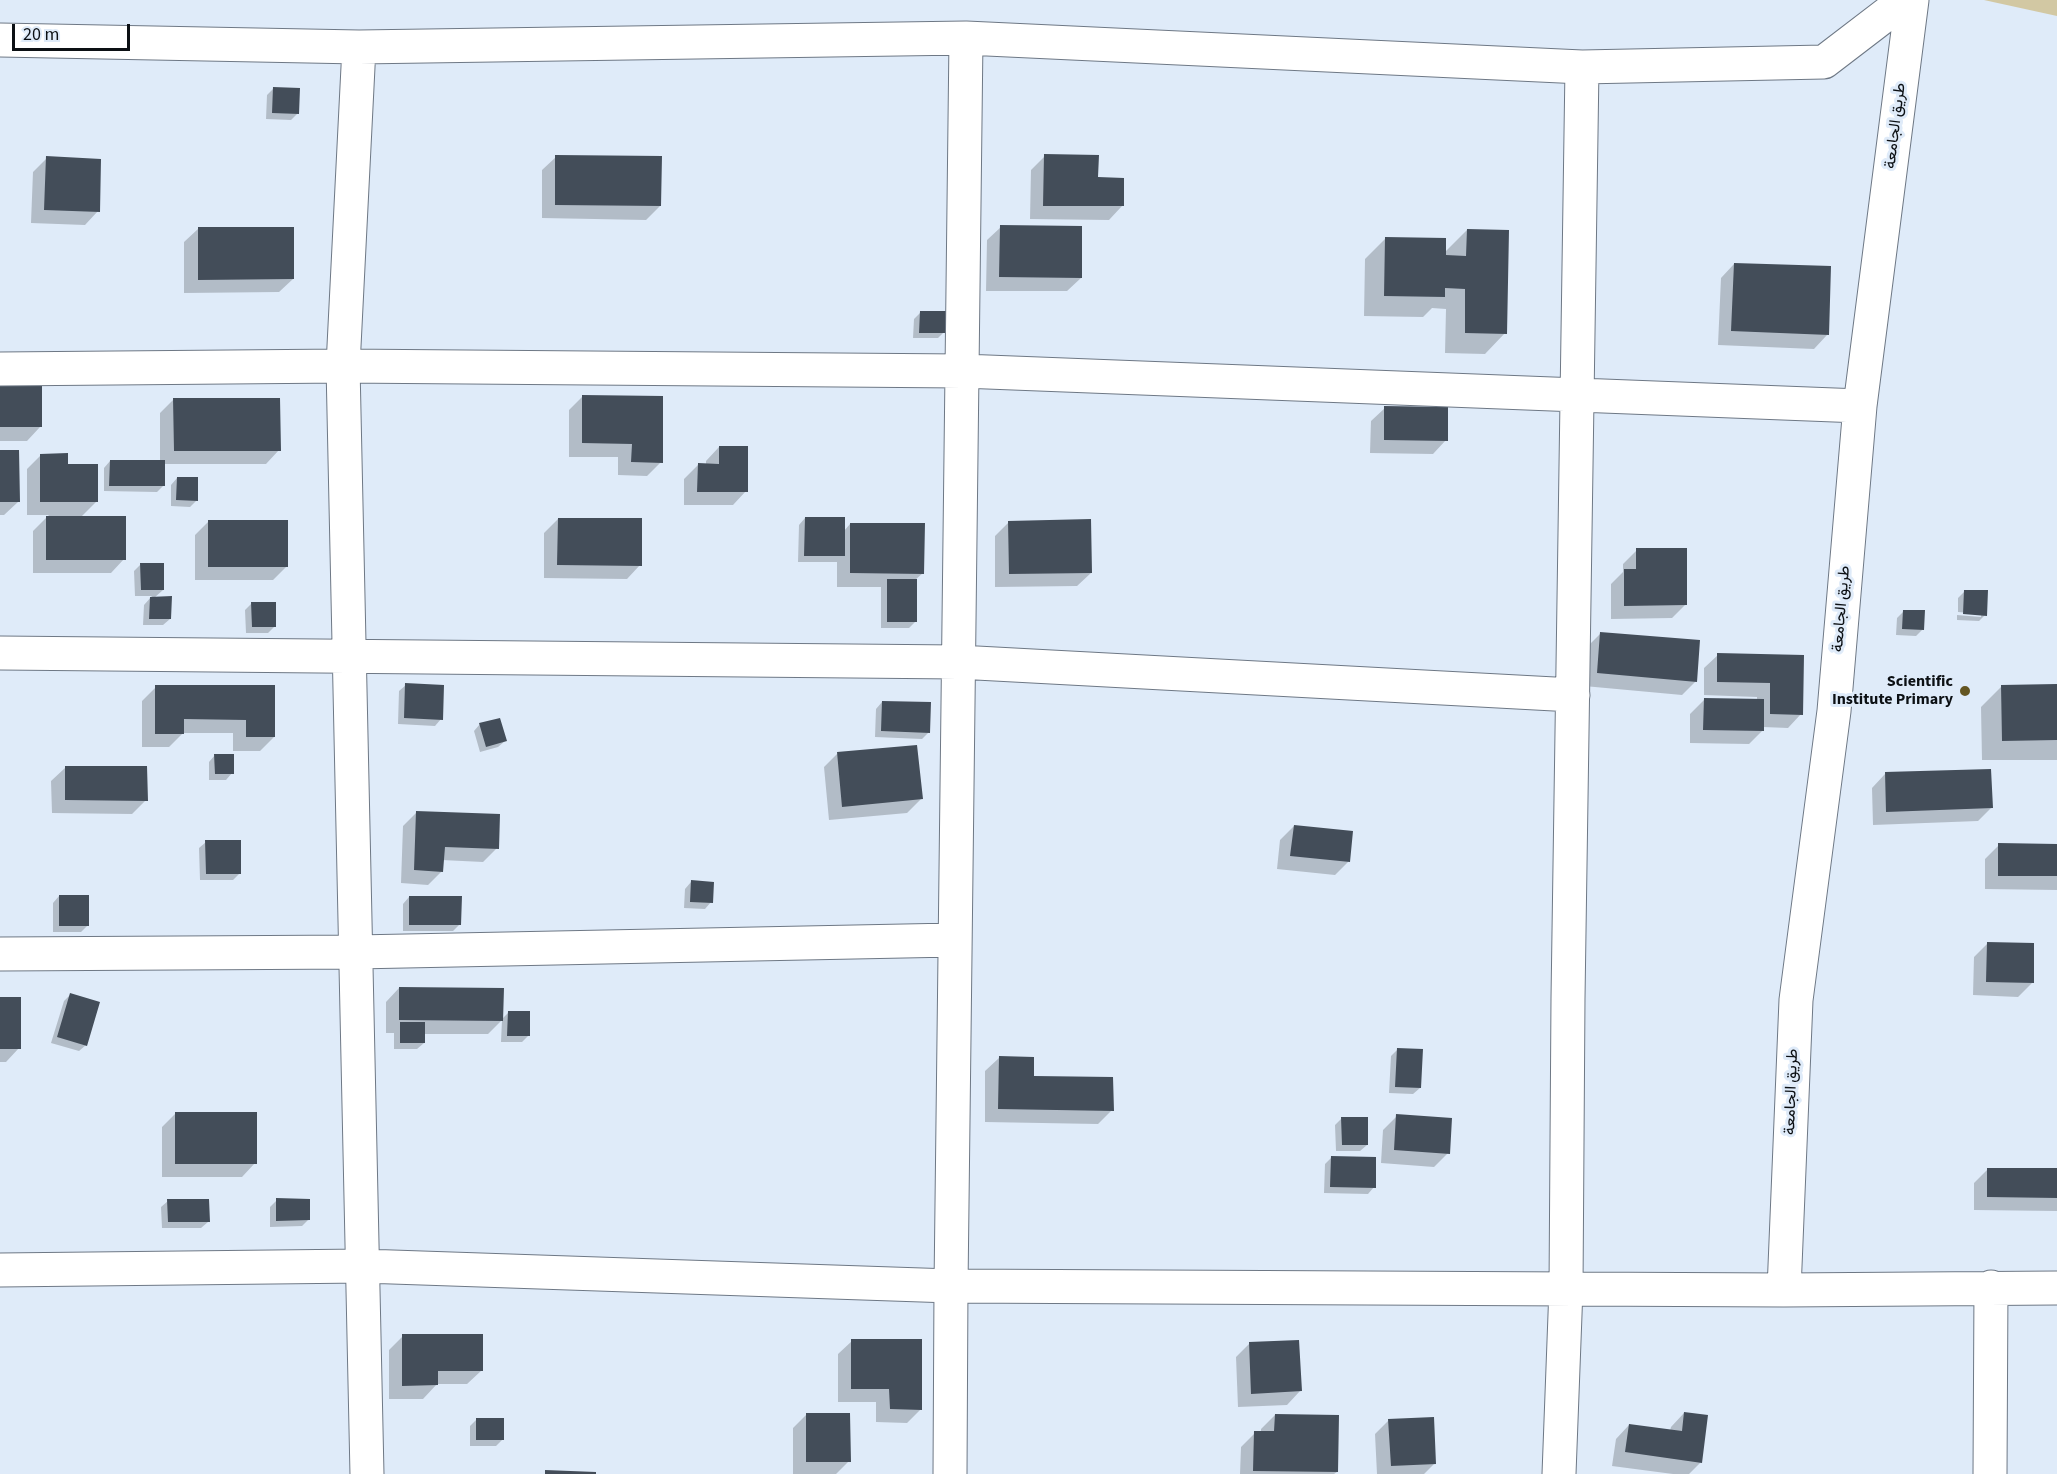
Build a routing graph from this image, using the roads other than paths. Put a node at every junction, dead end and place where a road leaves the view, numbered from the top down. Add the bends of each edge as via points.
1 (1905, 0) edge
2 (1912, 0) edge
3 (966, 38) junction
4 (0, 40) edge
5 (359, 47) junction
6 (1582, 67) junction
7 (344, 366) junction
8 (0, 369) edge
9 (962, 370) junction
10 (1578, 394) junction
11 (1860, 406) junction
12 (0, 653) edge
13 (350, 656) junction
14 (958, 662) junction
15 (1573, 695) junction
16 (954, 940) junction
17 (356, 952) junction
18 (0, 954) edge
19 (363, 1266) junction
20 (0, 1270) edge
21 (951, 1286) junction
22 (1991, 1287) junction
23 (1566, 1288) junction
24 (2057, 1288) edge
25 (1784, 1290) junction
26 (367, 1474) edge
27 (950, 1474) edge
28 (1559, 1474) edge
29 (1990, 1474) edge

1 - 6 street via 1824,62
2 - 11 street, طريق الجامعة
3 - 5 street
3 - 6 street
3 - 9 street
4 - 5 street
5 - 7 street
6 - 10 street
7 - 8 street
7 - 9 street
7 - 13 street
9 - 10 street
9 - 14 street
10 - 11 street
10 - 15 street
11 - 25 street, طريق الجامعة via 1834,711 1796,1000
12 - 13 street
13 - 14 street
13 - 17 street
14 - 15 street
14 - 16 street
15 - 23 street
16 - 17 street
16 - 21 street
17 - 18 street
17 - 19 street
19 - 20 street
19 - 21 street
19 - 26 street
21 - 23 street
21 - 27 street
22 - 24 street
22 - 25 street
22 - 29 street
23 - 25 street
23 - 28 street

